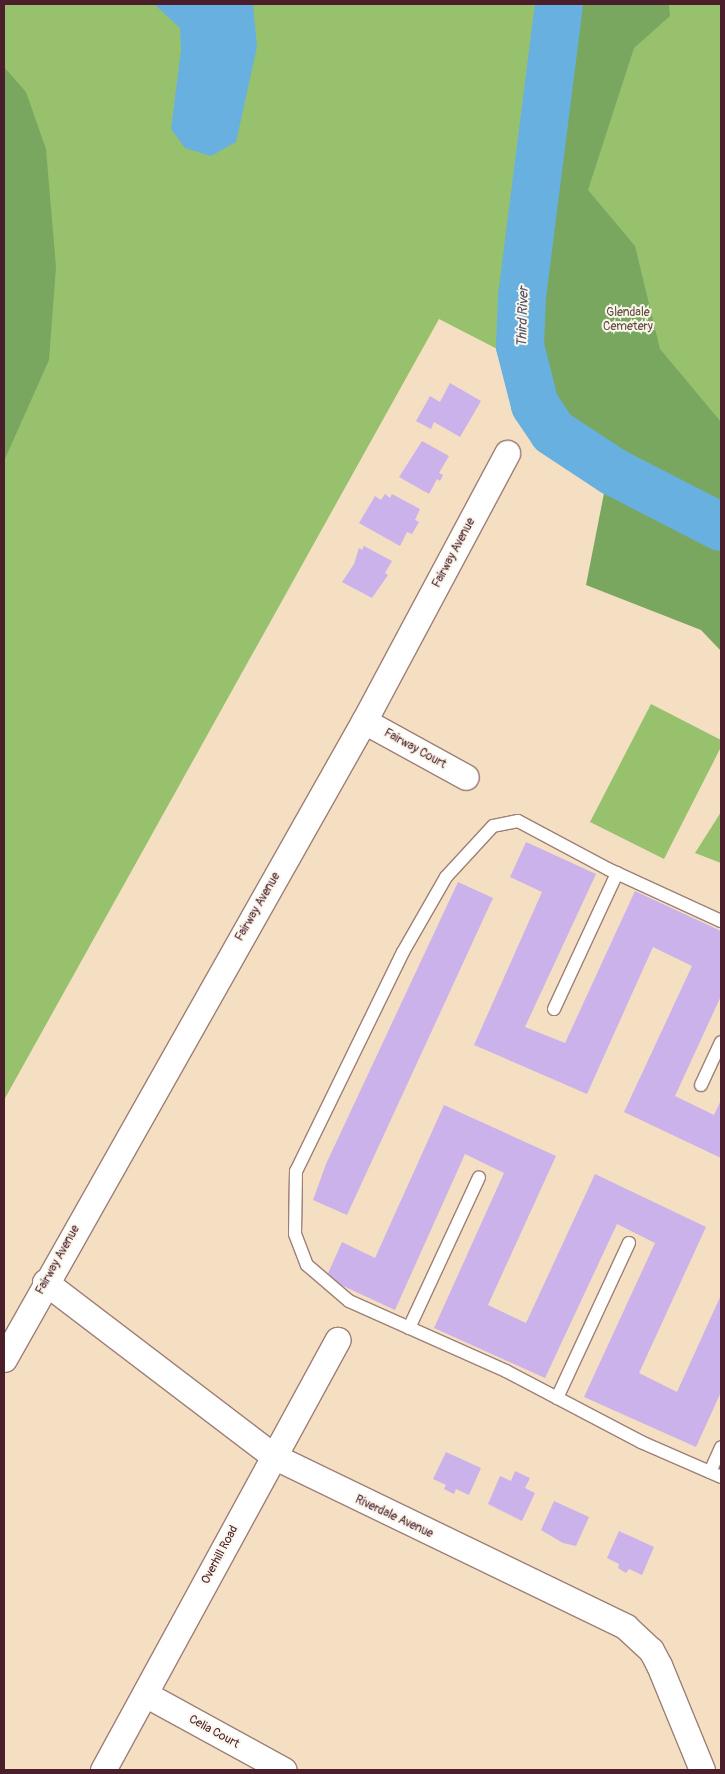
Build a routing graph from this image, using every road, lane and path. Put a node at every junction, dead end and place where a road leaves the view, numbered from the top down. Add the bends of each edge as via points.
1 (507, 453) dead end
2 (364, 721) junction
3 (466, 778) dead end
4 (617, 873) junction
5 (721, 921) edge
6 (554, 1008) dead end
7 (721, 1042) edge
8 (701, 1085) dead end
9 (479, 1177) dead end
10 (629, 1243) dead end
11 (45, 1282) junction
12 (409, 1328) junction
13 (337, 1340) dead end
14 (4, 1358) edge
15 (557, 1398) junction
16 (721, 1447) edge
17 (273, 1456) junction
18 (715, 1475) edge
19 (145, 1694) junction
20 (103, 1770) edge
21 (284, 1770) edge
22 (702, 1770) edge

1 - 2 street, Fairway Avenue
2 - 3 street, Fairway Court
2 - 11 street, Fairway Avenue
4 - 5 lane
4 - 6 lane
4 - 12 lane via 518,821 493,826 446,877 403,952 296,1172 294,1234 307,1265 349,1301
7 - 8 lane
9 - 12 lane
10 - 15 lane
11 - 14 street, Fairway Avenue
11 - 17 street, Riverdale Avenue
12 - 15 lane via 506,1371
13 - 17 street, Overhill Road
15 - 18 lane via 641,1442
16 - 18 lane
17 - 19 street, Overhill Road
17 - 22 street, Riverdale Avenue via 626,1627 651,1650 659,1665
19 - 20 street, Overhill Road
19 - 21 street, Celia Court

